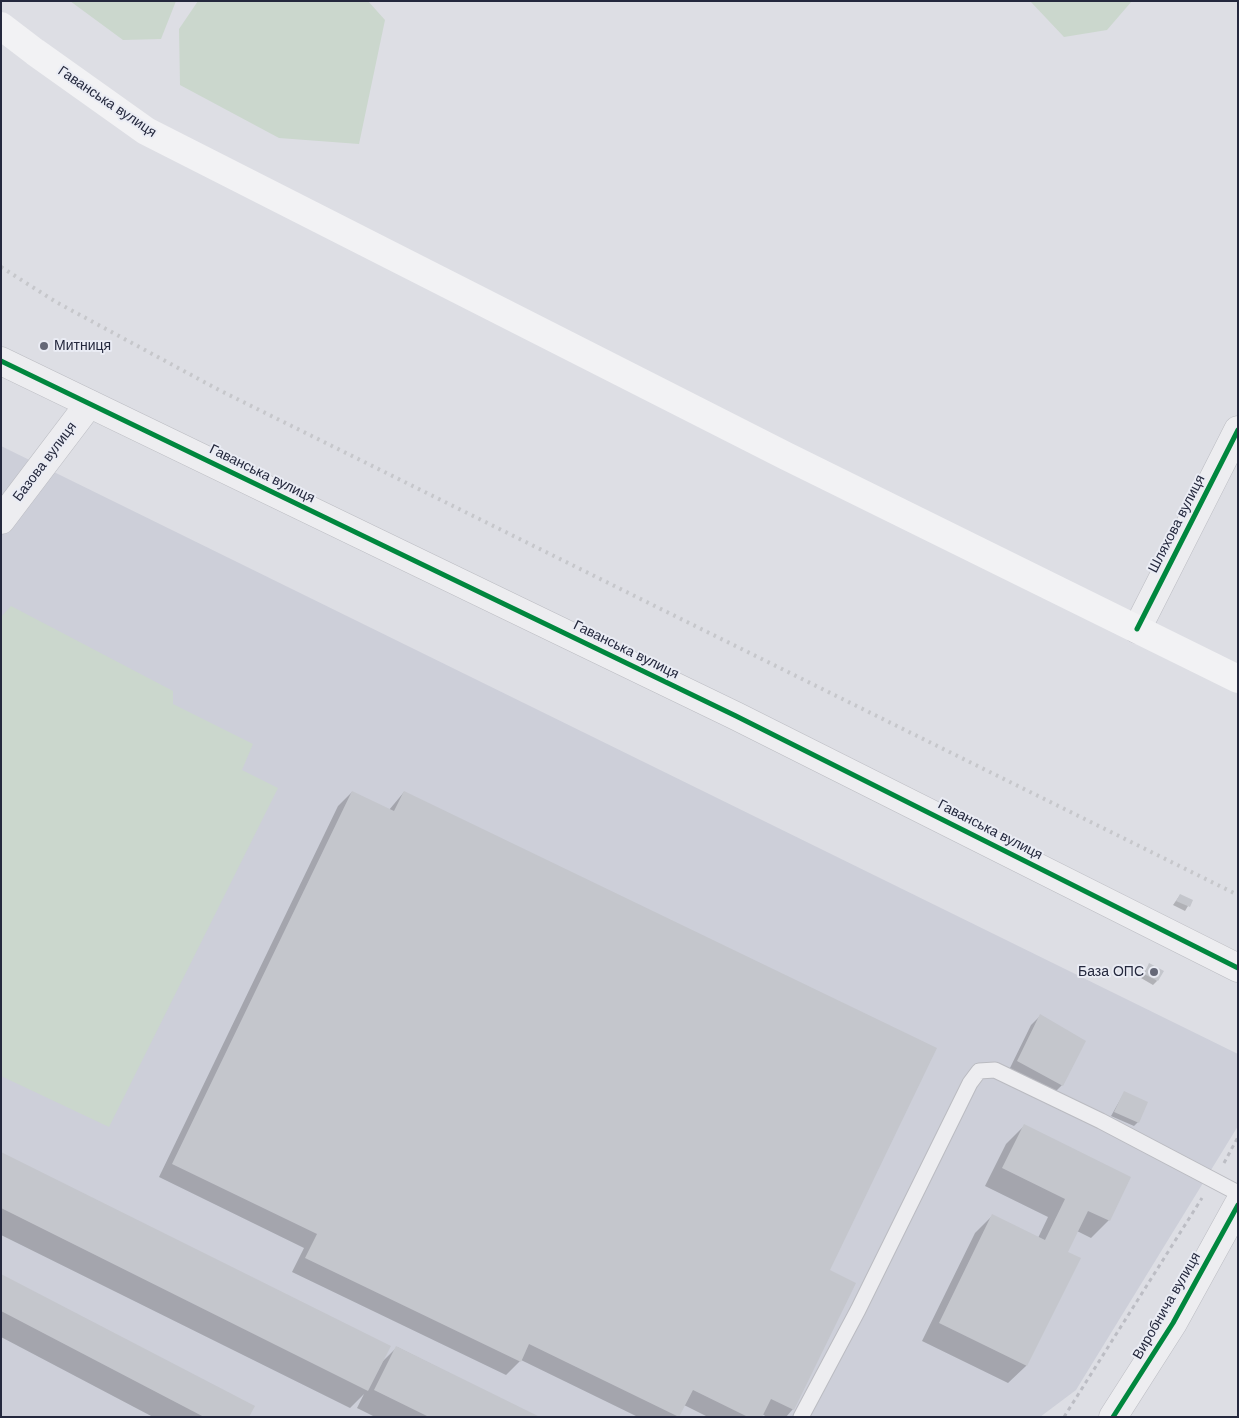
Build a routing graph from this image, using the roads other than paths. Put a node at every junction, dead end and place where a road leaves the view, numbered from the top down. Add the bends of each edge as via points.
1 (1, 26) edge
2 (1, 361) edge
3 (89, 404) junction
4 (1238, 430) edge
5 (1, 520) edge
6 (1136, 629) junction
7 (1238, 679) edge
8 (1238, 968) edge
9 (1238, 1193) edge
10 (1238, 1205) edge
11 (801, 1417) edge
12 (1112, 1417) edge

1 - 6 main road, Гаванська вулиця via 146,131 786,456
2 - 3 street, Гаванська вулиця
3 - 5 street, Базова вулиця
3 - 8 street, Гаванська вулиця via 736,716
4 - 6 street, Шляхова вулиця
6 - 7 main road, Гаванська вулиця
9 - 11 lane via 995,1070 979,1070
10 - 12 street, Виробнича вулиця via 1174,1323

